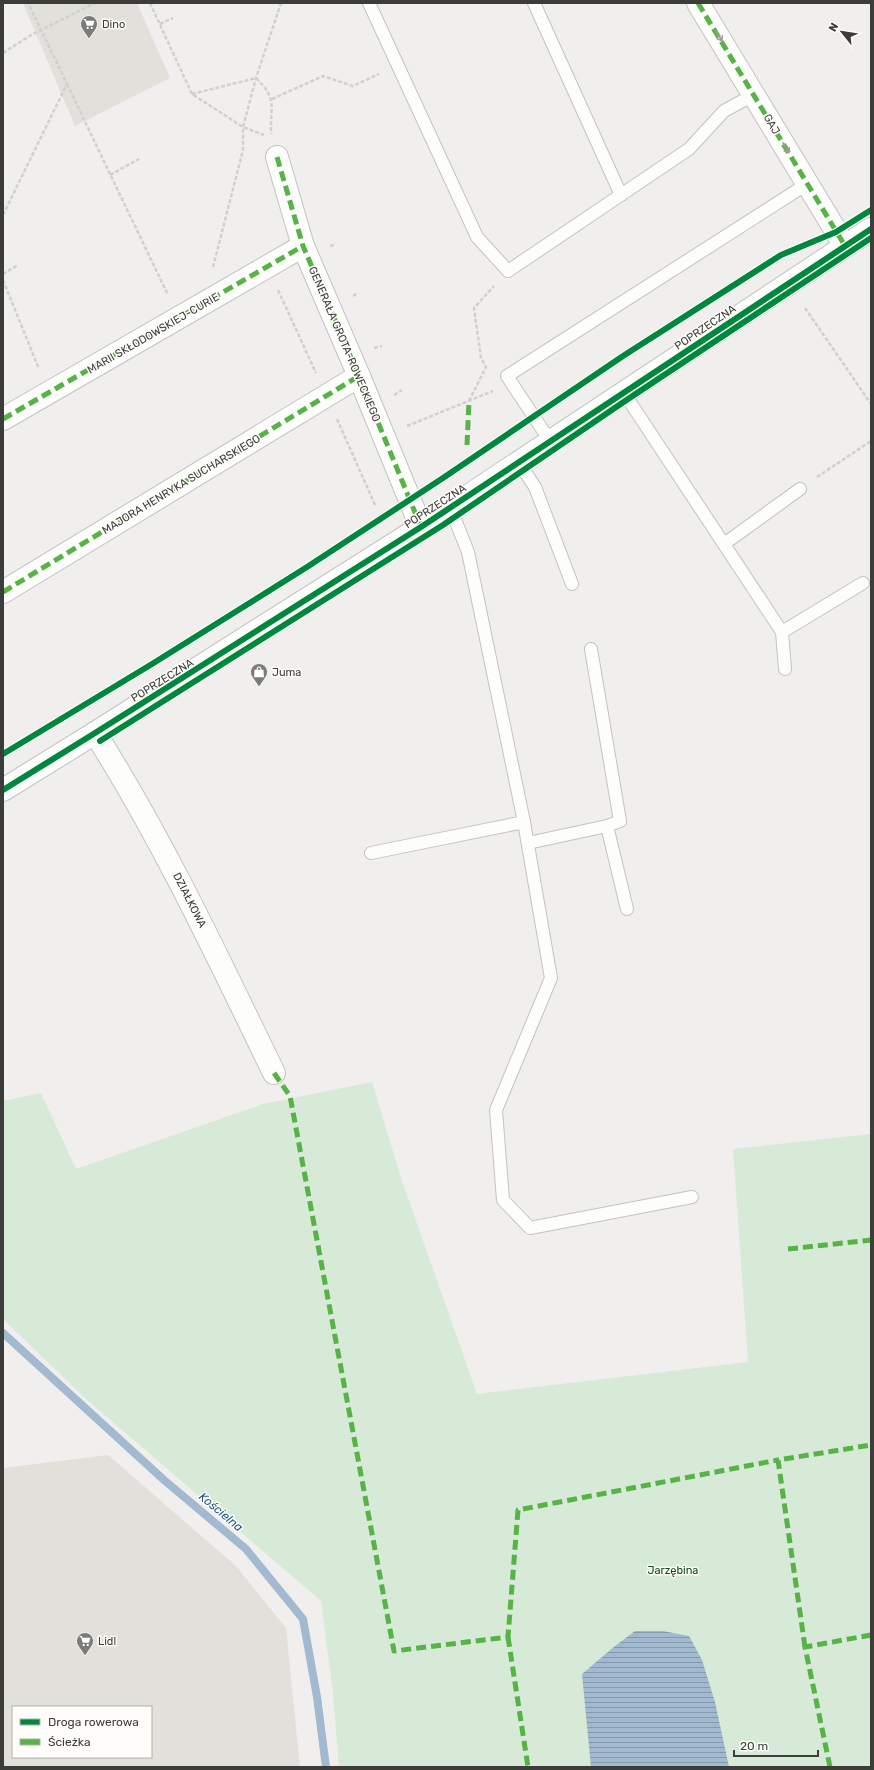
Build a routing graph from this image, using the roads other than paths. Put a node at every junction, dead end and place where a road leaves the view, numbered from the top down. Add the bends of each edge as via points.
1 (369, 3) edge
2 (534, 3) edge
3 (698, 3) edge
4 (755, 94) junction
5 (277, 157) dead end
6 (807, 184) junction
7 (621, 195) junction
8 (871, 229) edge
9 (303, 246) junction
10 (845, 246) junction
11 (359, 376) junction
12 (624, 393) junction
13 (3, 419) edge
14 (550, 441) junction
15 (519, 463) junction
16 (800, 489) road end
17 (450, 507) junction
18 (421, 527) junction
19 (724, 544) junction
20 (863, 583) dead end
21 (572, 584) dead end
22 (3, 592) edge
23 (782, 632) junction
24 (591, 649) dead end
25 (785, 669) dead end
26 (95, 734) junction
27 (3, 790) edge
28 (524, 822) junction
29 (607, 826) junction
30 (528, 843) junction
31 (371, 853) dead end
32 (627, 909) dead end
33 (274, 1073) dead end
34 (692, 1197) dead end

1 - 7 lane via 478,237 508,271
2 - 7 lane
3 -> 4 street, GAJ
4 -> 6 street, GAJ
4 - 7 lane via 724,111 689,149
5 - 9 street, GENERAŁA GROTA-ROWECKIEGO
6 - 10 street, GAJ
6 - 14 lane via 507,376
8 - 10 street, POPRZECZNA
9 - 11 street, GENERAŁA GROTA-ROWECKIEGO
9 - 13 street, MARII SKŁODOWSKIEJ-CURIE
10 - 12 street, POPRZECZNA
11 - 18 street, GENERAŁA GROTA-ROWECKIEGO
11 - 22 street, MAJORA HENRYKA SUCHARSKIEGO
12 - 14 street, POPRZECZNA
12 - 19 lane
14 - 15 street, POPRZECZNA
15 - 17 street, POPRZECZNA
15 - 21 lane via 535,487
16 - 19 lane
17 - 18 street, POPRZECZNA
17 - 28 lane via 468,552
18 - 26 street, POPRZECZNA
19 - 23 lane
20 - 23 lane
23 - 25 lane
24 - 29 lane via 620,821
26 - 27 street, POPRZECZNA
26 - 33 street, DZIAŁKOWA via 183,885
28 - 30 lane
28 - 31 lane
29 - 30 lane
29 - 32 lane
30 - 34 lane via 551,978 496,1110 503,1200 530,1228

